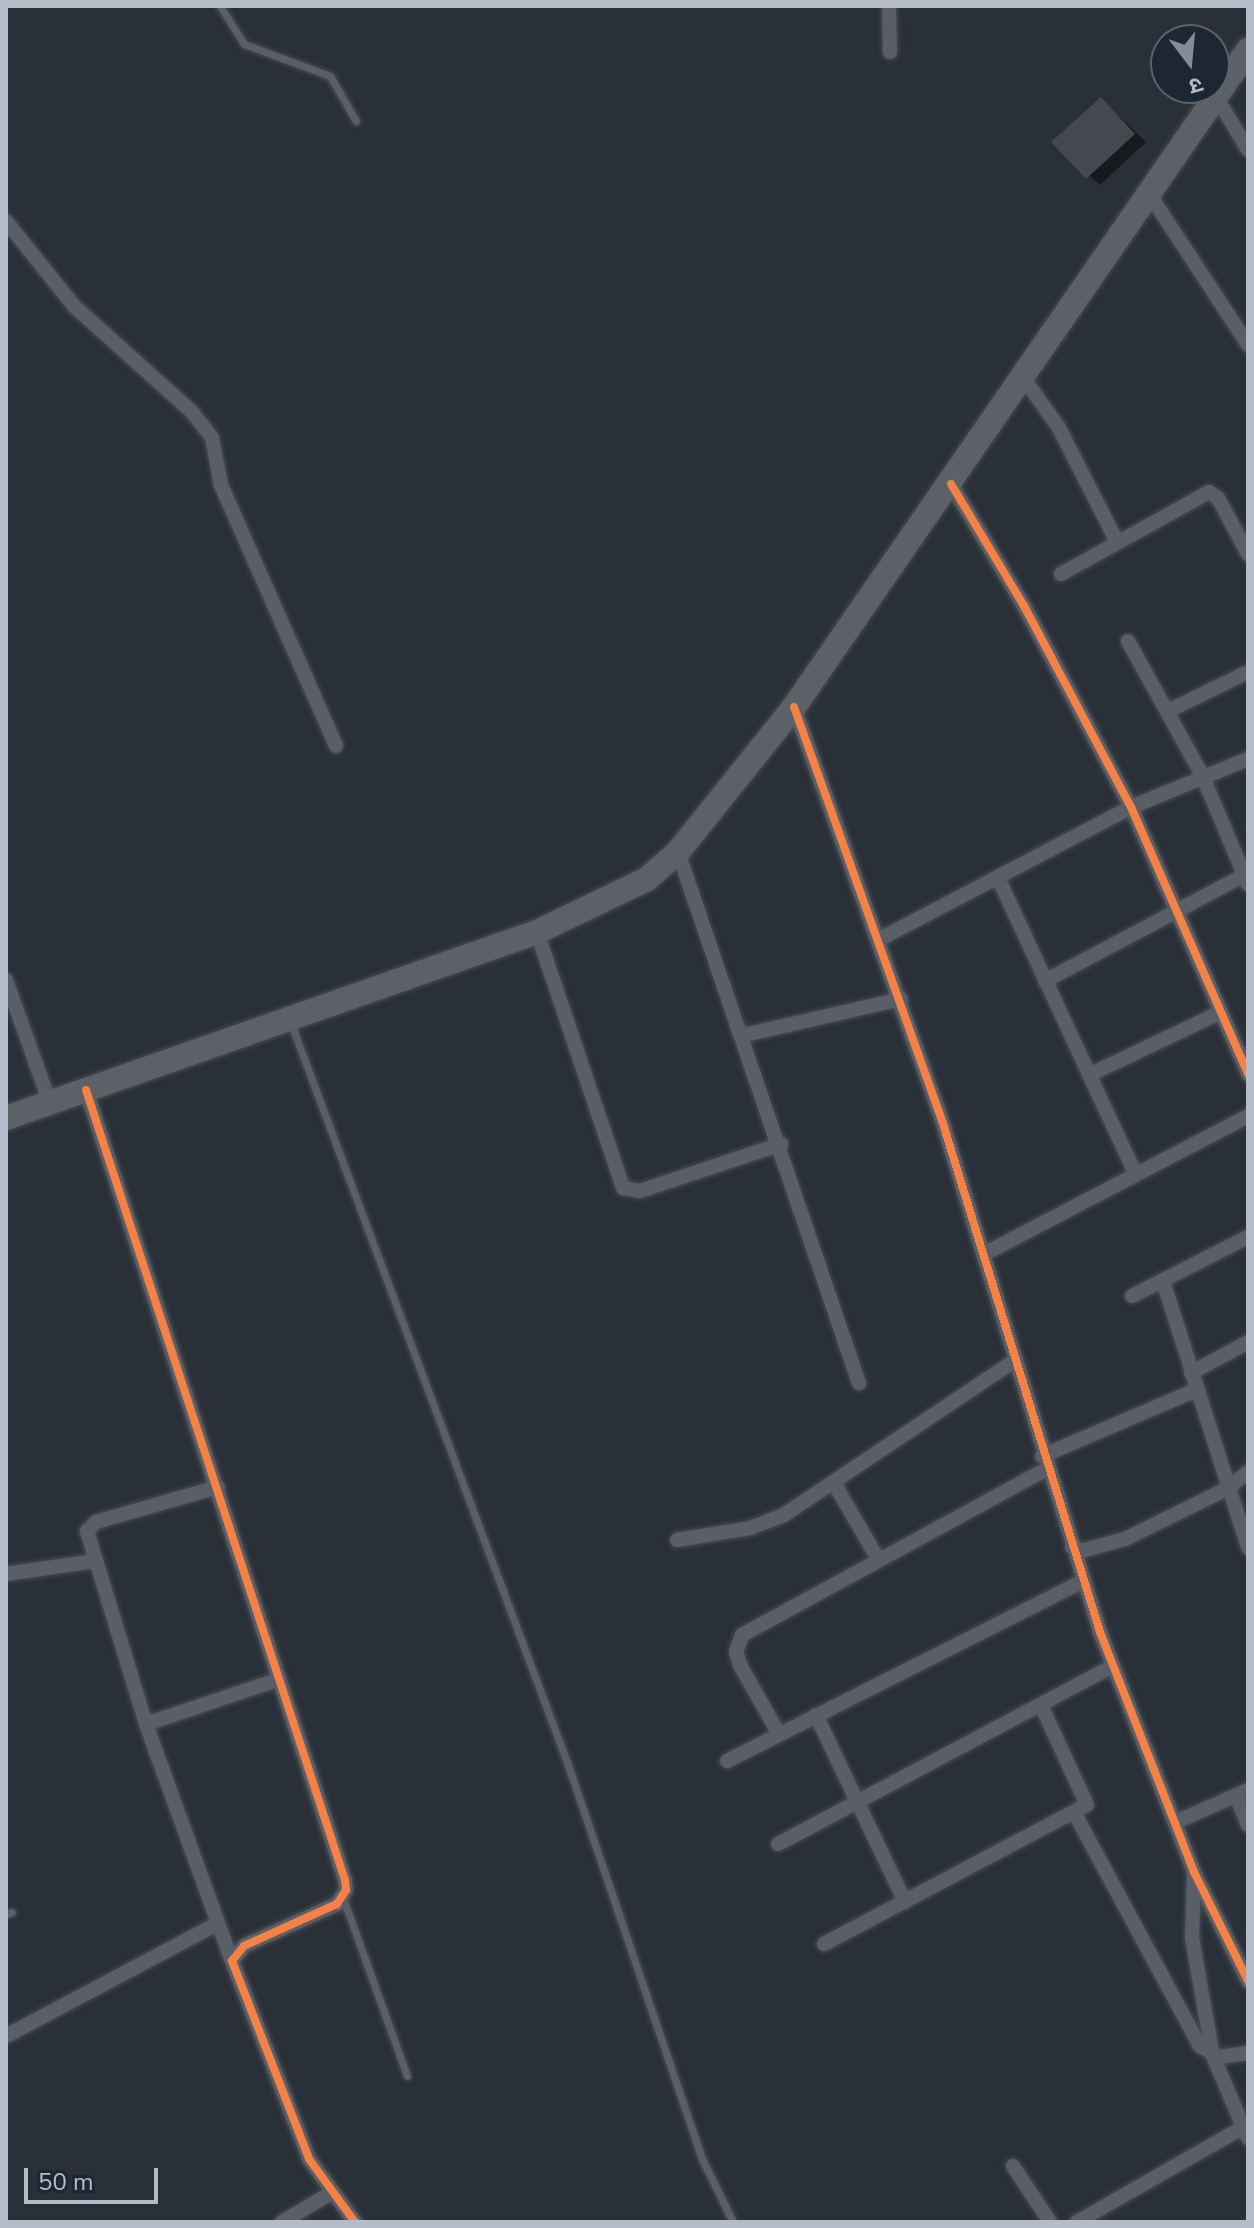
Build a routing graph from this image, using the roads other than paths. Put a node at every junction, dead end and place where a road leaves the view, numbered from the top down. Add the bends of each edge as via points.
1 (220, 6) edge
2 (889, 6) edge
3 (1248, 50) edge
4 (890, 52) dead end
5 (1230, 80) edge
6 (1215, 104) edge
7 (1220, 104) edge
8 (356, 121) dead end
9 (1248, 150) edge
10 (1150, 195) junction
11 (6, 221) edge
12 (1248, 345) edge
13 (1025, 380) junction
14 (951, 484) junction
15 (1117, 542) junction
16 (1248, 554) edge
17 (1061, 574) dead end
18 (1128, 641) dead end
19 (1248, 672) edge
20 (794, 707) junction
21 (1168, 711) junction
22 (336, 746) dead end
23 (1248, 759) edge
24 (1203, 777) junction
25 (1131, 807) junction
26 (678, 852) junction
27 (1246, 879) edge
28 (999, 880) junction
29 (1176, 912) junction
30 (537, 932) junction
31 (878, 940) junction
32 (6, 980) edge
33 (1045, 981) junction
34 (901, 999) junction
35 (1221, 1012) junction
36 (290, 1019) junction
37 (744, 1035) junction
38 (1248, 1072) edge
39 (1089, 1075) junction
40 (86, 1090) junction
41 (50, 1103) junction
42 (1248, 1116) edge
43 (6, 1118) edge
44 (781, 1144) junction
45 (1135, 1173) junction
46 (1248, 1237) edge
47 (984, 1254) junction
48 (1163, 1281) junction
49 (1132, 1296) dead end
50 (1248, 1342) edge
51 (1014, 1361) junction
52 (1191, 1373) junction
53 (859, 1383) dead end
54 (1198, 1389) junction
55 (1044, 1463) junction
56 (1248, 1472) edge
57 (1231, 1482) junction
58 (834, 1483) junction
59 (218, 1487) junction
60 (677, 1540) dead end
61 (1072, 1547) junction
62 (1248, 1548) edge
63 (878, 1559) junction
64 (95, 1561) junction
65 (6, 1574) edge
66 (1083, 1581) junction
67 (1113, 1666) junction
68 (280, 1679) junction
69 (1041, 1705) junction
70 (816, 1715) junction
71 (146, 1724) junction
72 (779, 1734) junction
73 (727, 1761) dead end
74 (1242, 1793) edge
75 (858, 1803) junction
76 (1075, 1814) junction
77 (1176, 1822) junction
78 (1248, 1825) edge
79 (778, 1844) dead end
80 (1194, 1872) junction
81 (343, 1898) junction
82 (905, 1902) junction
83 (215, 1925) junction
84 (824, 1944) dead end
85 (232, 1961) junction
86 (1248, 1981) edge
87 (6, 2036) edge
88 (1248, 2053) edge
89 (1213, 2056) junction
90 (407, 2076) dead end
91 (1245, 2133) edge
92 (1013, 2166) dead end
93 (333, 2192) junction
94 (282, 2222) edge
95 (355, 2222) edge
96 (733, 2222) edge
97 (1050, 2222) edge
98 (1077, 2222) edge

1 - 8 lane via 244,44 330,76
2 - 4 street
3 - 5 main road
6 - 10 main road
7 - 9 street
10 - 12 street
10 - 13 main road
11 - 22 street via 74,306 205,427 221,485
13 - 14 main road
13 - 15 street via 1059,428
14 - 20 main road
14 - 25 street via 1024,606
15 - 16 street via 1209,492 1218,498
15 - 17 street
18 - 21 street
19 - 21 street
20 - 26 main road
20 - 31 street
21 - 24 street
23 - 24 street
24 - 25 street
24 - 27 street
25 - 28 street
25 - 29 street
26 - 30 main road via 647,879
26 - 37 street
27 - 29 street
28 - 31 street
28 - 33 street
29 - 33 street
29 - 35 street
30 - 36 main road
30 - 44 street via 623,1188 640,1191
31 - 34 street
32 - 41 street
33 - 39 street
34 - 37 street
34 - 47 street
35 - 38 street
35 - 39 street
36 - 40 main road
36 - 96 lane via 568,1765 703,2161
37 - 44 street
39 - 45 street
40 - 41 main road
40 - 59 street
41 - 43 main road
42 - 45 street
44 - 53 street
45 - 47 street
46 - 48 street
47 - 51 street
48 - 49 street
48 - 52 street
50 - 52 street
51 - 55 street
51 - 58 street
52 - 54 street
54 - 55 street
54 - 57 street
55 - 61 street
55 - 63 street
56 - 57 street
57 - 61 street via 1125,1539 1081,1551
57 - 62 street
58 - 60 street via 768,1523
58 - 63 street
59 - 64 street via 91,1524 87,1536
59 - 68 street
61 - 66 street
63 - 72 street via 752,1628 738,1642 740,1665
64 - 65 street
64 - 71 street
66 - 67 street
66 - 70 street
67 - 69 street
67 - 77 street
68 - 71 street
68 - 81 street via 345,1880
69 - 75 street
69 - 76 street via 1088,1798
70 - 72 street
70 - 75 street
71 - 83 street
72 - 73 street
74 - 77 street
74 - 78 street
75 - 79 street
75 - 82 street
76 - 82 street
76 - 89 street via 1193,2036
77 - 80 street
80 - 86 street
80 - 89 street via 1191,1928
81 - 85 street via 236,1951
81 - 90 lane
82 - 84 street
83 - 85 street
83 - 87 street
85 - 93 street via 292,2121 309,2159
88 - 89 street
89 - 91 street
91 - 98 street
92 - 97 street
93 - 94 street
93 - 95 street

